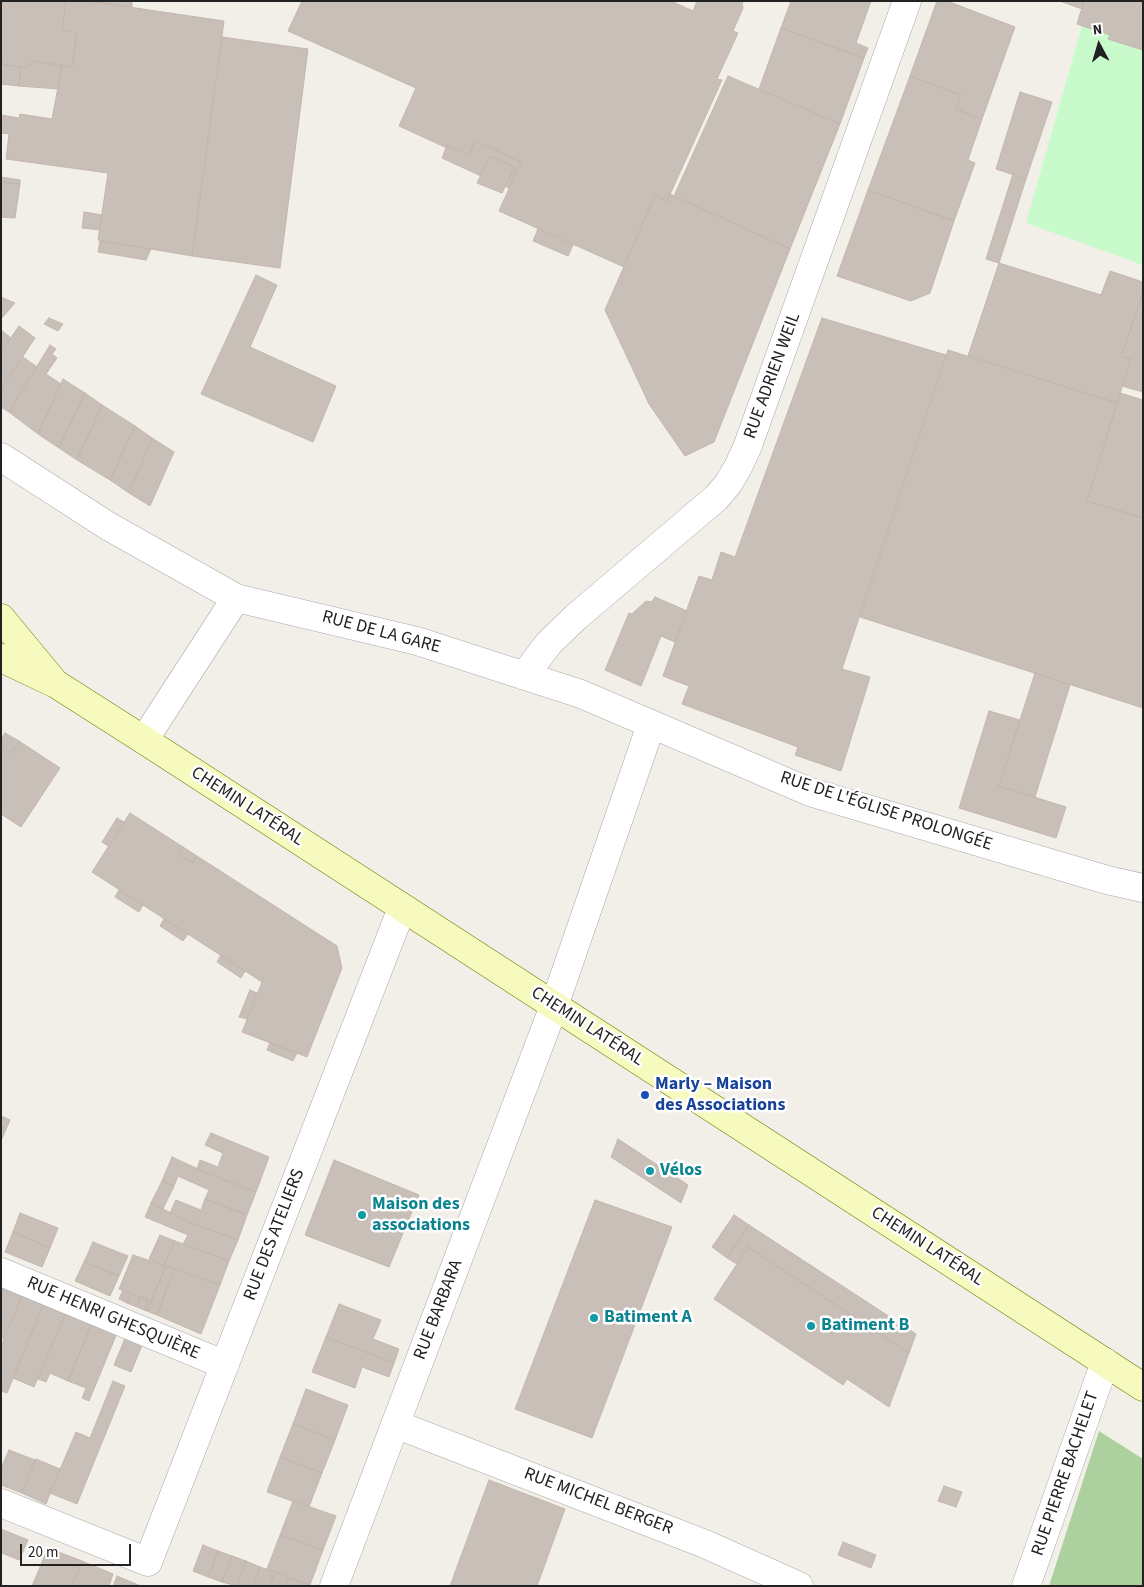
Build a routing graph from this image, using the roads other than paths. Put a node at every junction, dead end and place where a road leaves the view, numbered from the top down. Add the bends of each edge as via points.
1 (907, 1) edge
2 (1, 457) edge
3 (236, 598) junction
4 (1, 618) edge
5 (1, 658) edge
6 (524, 676) junction
7 (56, 684) junction
8 (651, 725) junction
9 (144, 740) junction
10 (1143, 888) edge
11 (402, 908) junction
12 (554, 1006) junction
13 (1, 1272) edge
14 (1105, 1362) junction
15 (225, 1365) junction
16 (1143, 1387) edge
17 (395, 1424) junction
18 (1, 1502) edge
19 (334, 1586) edge
20 (799, 1586) edge
21 (1026, 1586) edge

1 - 6 street, RUE ADRIEN WEIL via 738,467 716,498 583,610 549,643
2 - 3 street, RUE DE LA GARE via 108,526
3 - 6 street, RUE DE LA GARE via 395,634
3 - 9 street
4 - 7 street, CHEMIN LATÉRAL
5 - 7 street, CHEMIN LATÉRAL
6 - 8 street, RUE DE L'ÉGLISE PROLONGÉE via 582,694
7 - 9 street, CHEMIN LATÉRAL
8 - 10 street, RUE DE L'ÉGLISE PROLONGÉE via 837,801
8 - 12 street, RUE BARBARA
9 - 11 street, CHEMIN LATÉRAL
11 - 12 street, CHEMIN LATÉRAL
11 - 15 street, RUE DES ATELIERS
12 - 14 street, CHEMIN LATÉRAL
12 - 17 street, RUE BARBARA
13 - 15 street, RUE HENRI GHESQUIÈRE
14 - 16 street, CHEMIN LATÉRAL
14 - 21 street, RUE PIERRE BACHELET
15 - 18 street, RUE DES ATELIERS via 148,1562
17 - 19 street, RUE BARBARA
17 - 20 street, RUE MICHEL BERGER via 706,1544

